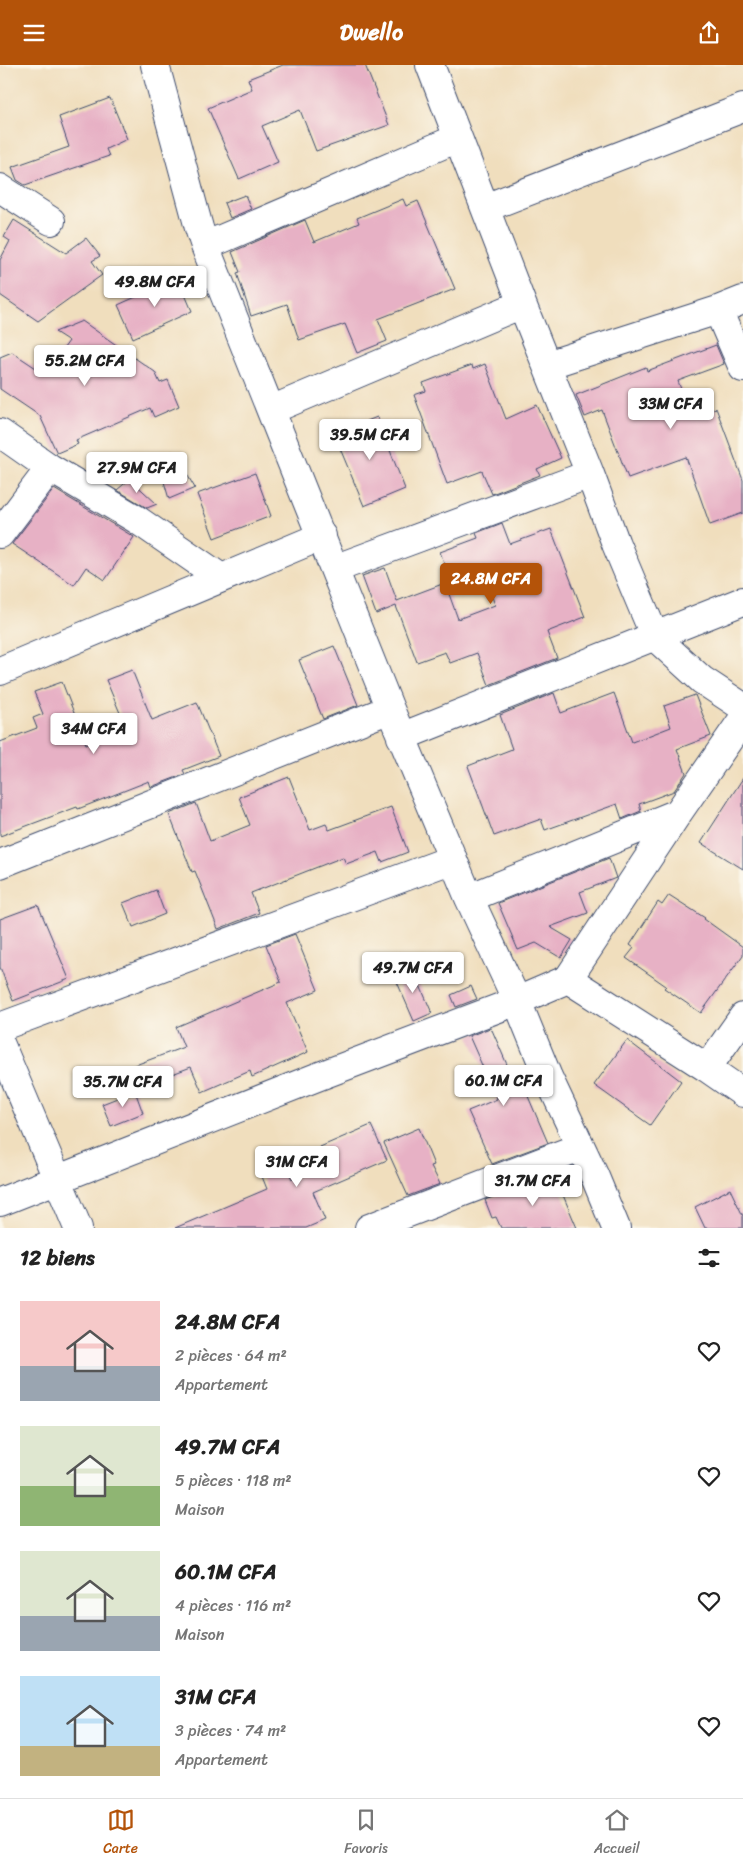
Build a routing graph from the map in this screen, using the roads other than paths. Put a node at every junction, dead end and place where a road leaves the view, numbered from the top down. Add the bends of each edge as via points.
1 (155, 65) edge
2 (430, 65) edge
3 (743, 108) edge
4 (458, 138) junction
5 (0, 188) edge
6 (485, 208) junction
7 (50, 221) dead end
8 (205, 246) junction
9 (743, 300) edge
10 (522, 304) junction
11 (718, 309) junction
12 (547, 365) junction
13 (743, 368) edge
14 (271, 410) junction
15 (0, 433) edge
16 (50, 467) junction
17 (590, 474) junction
18 (0, 534) edge
19 (322, 536) junction
20 (334, 569) junction
21 (220, 577) junction
22 (743, 601) edge
23 (655, 637) junction
24 (0, 671) edge
25 (743, 707) edge
26 (390, 709) junction
27 (743, 719) edge
28 (402, 737) junction
29 (678, 813) junction
30 (453, 859) junction
31 (0, 864) edge
32 (469, 898) junction
33 (568, 979) junction
34 (517, 1001) junction
35 (743, 1017) edge
36 (0, 1027) edge
37 (0, 1043) edge
38 (707, 1067) junction
39 (743, 1093) edge
40 (580, 1147) junction
41 (58, 1179) junction
42 (0, 1202) edge
43 (78, 1228) edge
44 (369, 1228) edge
45 (616, 1228) edge

1 - 8 street
2 - 4 street
3 - 6 street
4 - 6 street
4 - 8 street
5 - 7 street
6 - 10 street
8 - 14 street
9 - 11 street
10 - 12 street
10 - 14 street
11 - 12 street
11 - 13 street
12 - 17 street
14 - 19 street
15 - 16 street
16 - 18 street
16 - 21 street via 136,519
17 - 20 street
17 - 23 street
19 - 20 street
19 - 21 street
20 - 26 street
21 - 24 street
22 - 23 street
23 - 25 street via 702,680
23 - 28 street
26 - 28 street
26 - 31 street
27 - 29 street
28 - 30 street
29 - 32 street
29 - 33 street
30 - 32 street
30 - 36 street
32 - 34 street
33 - 34 street
33 - 38 street
34 - 40 street
34 - 41 street
35 - 38 street
37 - 41 street
38 - 39 street
40 - 44 street
40 - 45 street
41 - 42 street
41 - 43 street

